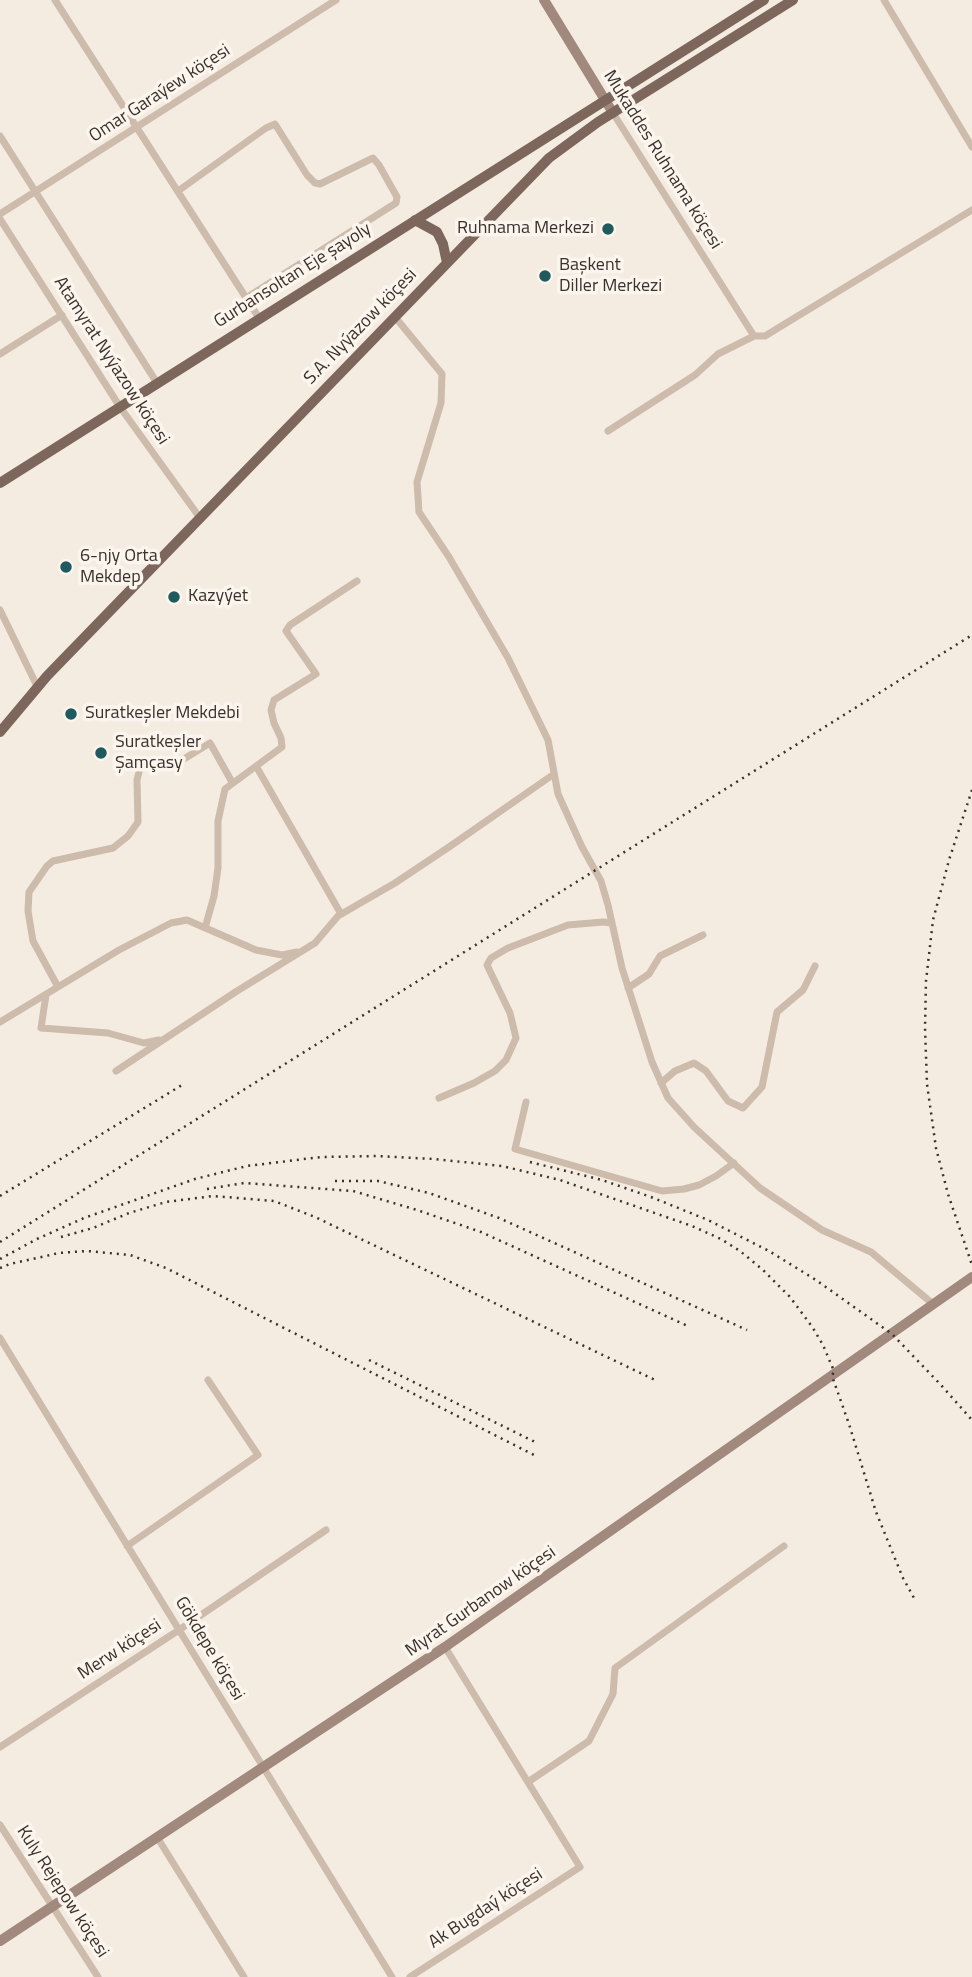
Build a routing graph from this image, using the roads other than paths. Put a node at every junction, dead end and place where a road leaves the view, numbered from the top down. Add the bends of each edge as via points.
1 (55, 0) edge
2 (336, 0) edge
3 (544, 0) edge
4 (764, 0) edge
5 (793, 0) edge
6 (884, 0) edge
7 (605, 100) junction
8 (612, 113) junction
9 (137, 127) junction
10 (0, 136) edge
11 (972, 147) edge
12 (178, 191) junction
13 (36, 192) junction
14 (972, 210) edge
15 (0, 216) edge
16 (415, 220) junction
17 (447, 263) junction
18 (246, 298) junction
19 (62, 315) junction
20 (395, 317) junction
21 (259, 318) junction
22 (754, 336) junction
23 (0, 354) edge
24 (157, 383) junction
25 (120, 407) junction
26 (608, 431) dead end
27 (0, 483) edge
28 (200, 519) junction
29 (357, 581) dead end
30 (0, 610) edge
31 (38, 688) junction
32 (0, 732) edge
33 (256, 766) junction
34 (554, 774) junction
35 (232, 782) junction
36 (341, 914) junction
37 (611, 923) junction
38 (205, 928) junction
39 (703, 935) dead end
40 (301, 951) junction
41 (815, 966) dead end
42 (58, 987) junction
43 (628, 988) junction
44 (46, 995) junction
45 (0, 1023) edge
46 (166, 1038) junction
47 (116, 1071) dead end
48 (661, 1083) junction
49 (439, 1098) dead end
50 (526, 1101) dead end
51 (734, 1163) junction
52 (972, 1277) edge
53 (933, 1304) junction
54 (0, 1338) edge
55 (208, 1380) dead end
56 (326, 1530) dead end
57 (127, 1546) junction
58 (784, 1546) dead end
59 (179, 1630) junction
60 (445, 1647) junction
61 (0, 1747) edge
62 (262, 1767) junction
63 (528, 1782) junction
64 (0, 1825) edge
65 (156, 1837) junction
66 (53, 1905) junction
67 (0, 1941) edge
68 (98, 1977) edge
69 (244, 1977) edge
70 (392, 1977) edge
71 (410, 1977) edge

1 - 9 street
2 - 9 street, Omar Garaýew köçesi
3 - 7 street, Mukaddes Ruhnama köçesi
4 - 7 main road
5 - 8 main road, S.A. Nyýazow köçesi
6 - 11 street
7 - 8 street, Mukaddes Ruhnama köçesi
7 - 16 main road, Gurbansoltan Eje şayoly
8 - 17 main road, S.A. Nyýazow köçesi via 549,158
8 - 22 street, Mukaddes Ruhnama köçesi
9 - 12 street
9 - 13 street, Omar Garaýew köçesi
10 - 13 street
12 - 18 street
12 - 18 street via 275,124 315,183 373,158 379,165 396,203
13 - 15 street, Omar Garaýew köçesi
13 - 24 street
14 - 22 street via 765,335
15 - 19 street, Atamyrat Nyýazow köçesi
16 - 17 main road via 437,232
16 - 21 main road, Gurbansoltan Eje şayoly
17 - 20 main road, S.A. Nyýazow köçesi
18 - 21 street
19 - 23 street
19 - 25 street, Atamyrat Nyýazow köçesi
20 - 28 main road, S.A. Nyýazow köçesi
20 - 34 street via 442,374 441,402 417,482 419,512 508,658 548,740
21 - 24 main road, Gurbansoltan Eje şayoly
22 - 26 street via 718,354 695,375
24 - 25 main road, Gurbansoltan Eje şayoly
25 - 27 main road, Gurbansoltan Eje şayoly
25 - 28 street, Atamyrat Nyýazow köçesi
28 - 31 main road, S.A. Nyýazow köçesi
29 - 33 street via 286,631 316,674 274,700 271,710 282,747
30 - 31 street
31 - 32 main road, S.A. Nyýazow köçesi
33 - 35 street
33 - 36 street
34 - 36 street via 439,855
34 - 37 street via 558,794 601,881
35 - 38 street via 225,789 218,821 218,868
35 - 42 street via 211,743 179,762 140,768 138,822 128,836 113,848 47,866 29,892 28,911 33,941
36 - 40 street via 315,943
37 - 43 street
37 - 49 street via 568,925 491,958 487,965 510,1013 516,1038 495,1071
38 - 40 street via 256,950 282,955
38 - 42 street via 187,920 171,923
39 - 43 street via 660,956 649,974
40 - 46 street
41 - 48 street via 803,990 777,1012 762,1087 743,1108 728,1101 706,1071 694,1063
42 - 44 street
43 - 48 street
44 - 45 street
44 - 46 street via 41,1028 108,1033 144,1043
46 - 47 street
48 - 51 street via 668,1098
50 - 51 street via 515,1149 662,1191 699,1185
51 - 53 street via 760,1188 822,1230 872,1252
52 - 53 street, Myrat Gurbanow köçesi
53 - 60 street, Myrat Gurbanow köçesi
54 - 57 street, Gökdepe köçesi
55 - 57 street via 258,1455
56 - 59 street, Merw köçesi
57 - 59 street, Gökdepe köçesi
58 - 63 street via 615,1668 613,1694 589,1741
59 - 61 street, Merw köçesi
59 - 62 street, Gökdepe köçesi
60 - 62 street, Myrat Gurbanow köçesi
60 - 63 street
62 - 65 street, Myrat Gurbanow köçesi
62 - 70 street, Gökdepe köçesi
63 - 71 street, Ak Bugdaý köçesi via 580,1867
64 - 66 street, Kuly Rejepow köçesi
65 - 66 street, Myrat Gurbanow köçesi
65 - 69 street
66 - 67 street, Myrat Gurbanow köçesi
66 - 68 street, Kuly Rejepow köçesi

